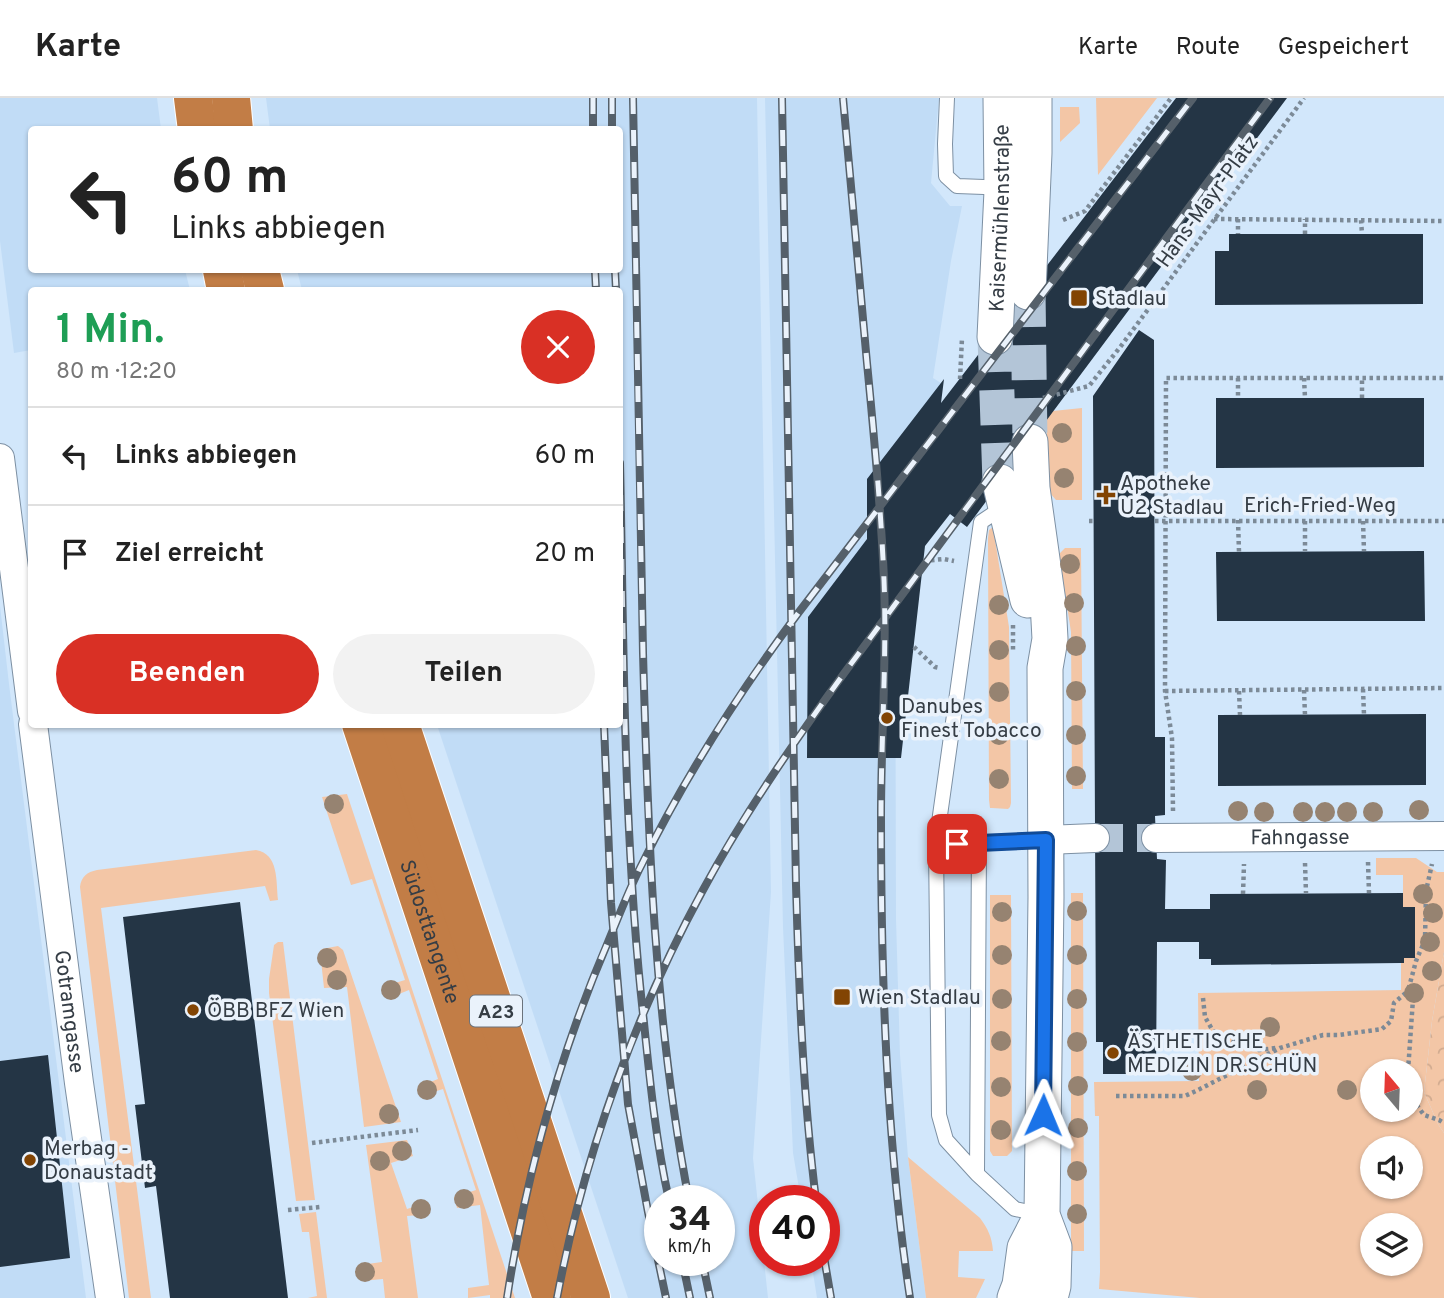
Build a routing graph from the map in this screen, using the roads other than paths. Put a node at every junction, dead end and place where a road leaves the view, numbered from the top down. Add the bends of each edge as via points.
1 (193, 98) edge
2 (230, 98) edge
3 (947, 98) edge
4 (1001, 98) edge
5 (1034, 98) edge
6 (196, 126) edge
7 (234, 126) edge
8 (1017, 192) junction
9 (1028, 292) tunnel mouth
10 (995, 337) tunnel mouth
11 (1030, 442) tunnel mouth
12 (0, 458) edge
13 (1003, 494) joint
14 (1045, 668) junction
15 (28, 679) edge
16 (34, 728) edge
17 (362, 728) edge
18 (401, 728) edge
19 (1165, 828) tunnel mouth
20 (1444, 836) edge
21 (1095, 838) tunnel mouth
22 (1046, 840) junction
23 (936, 844) junction
24 (979, 844) junction
25 (977, 1174) junction
26 (1042, 1215) junction
27 (110, 1298) edge
28 (552, 1298) edge
29 (591, 1298) edge
30 (1015, 1298) edge
31 (1050, 1298) edge

1 - 6 highway
2 - 7 highway
3 - 8 lane via 946,176 957,186
4 - 8 street, Kaisermühlenstraße
5 - 8 street, Kaisermühlenstraße via 1034,153
8 - 9 street, Kaisermühlenstraße
8 - 10 street, Kaisermühlenstraße
11 - 14 street via 1048,602 1050,639
12 - 15 street
13 - 14 street
13 - 23 lane via 981,522
14 - 22 street
16 - 27 street, Gotramgasse
17 - 28 highway, Südosttangente / A23
18 - 29 highway, Südosttangente / A23
19 - 20 street, Fahngasse
21 - 22 street
22 - 24 lane
22 - 26 street
23 - 24 lane
23 - 25 lane via 939,1115 946,1140
24 - 25 lane
25 - 26 lane via 1015,1209
26 - 30 street via 1025,1248
26 - 31 street via 1054,1247

